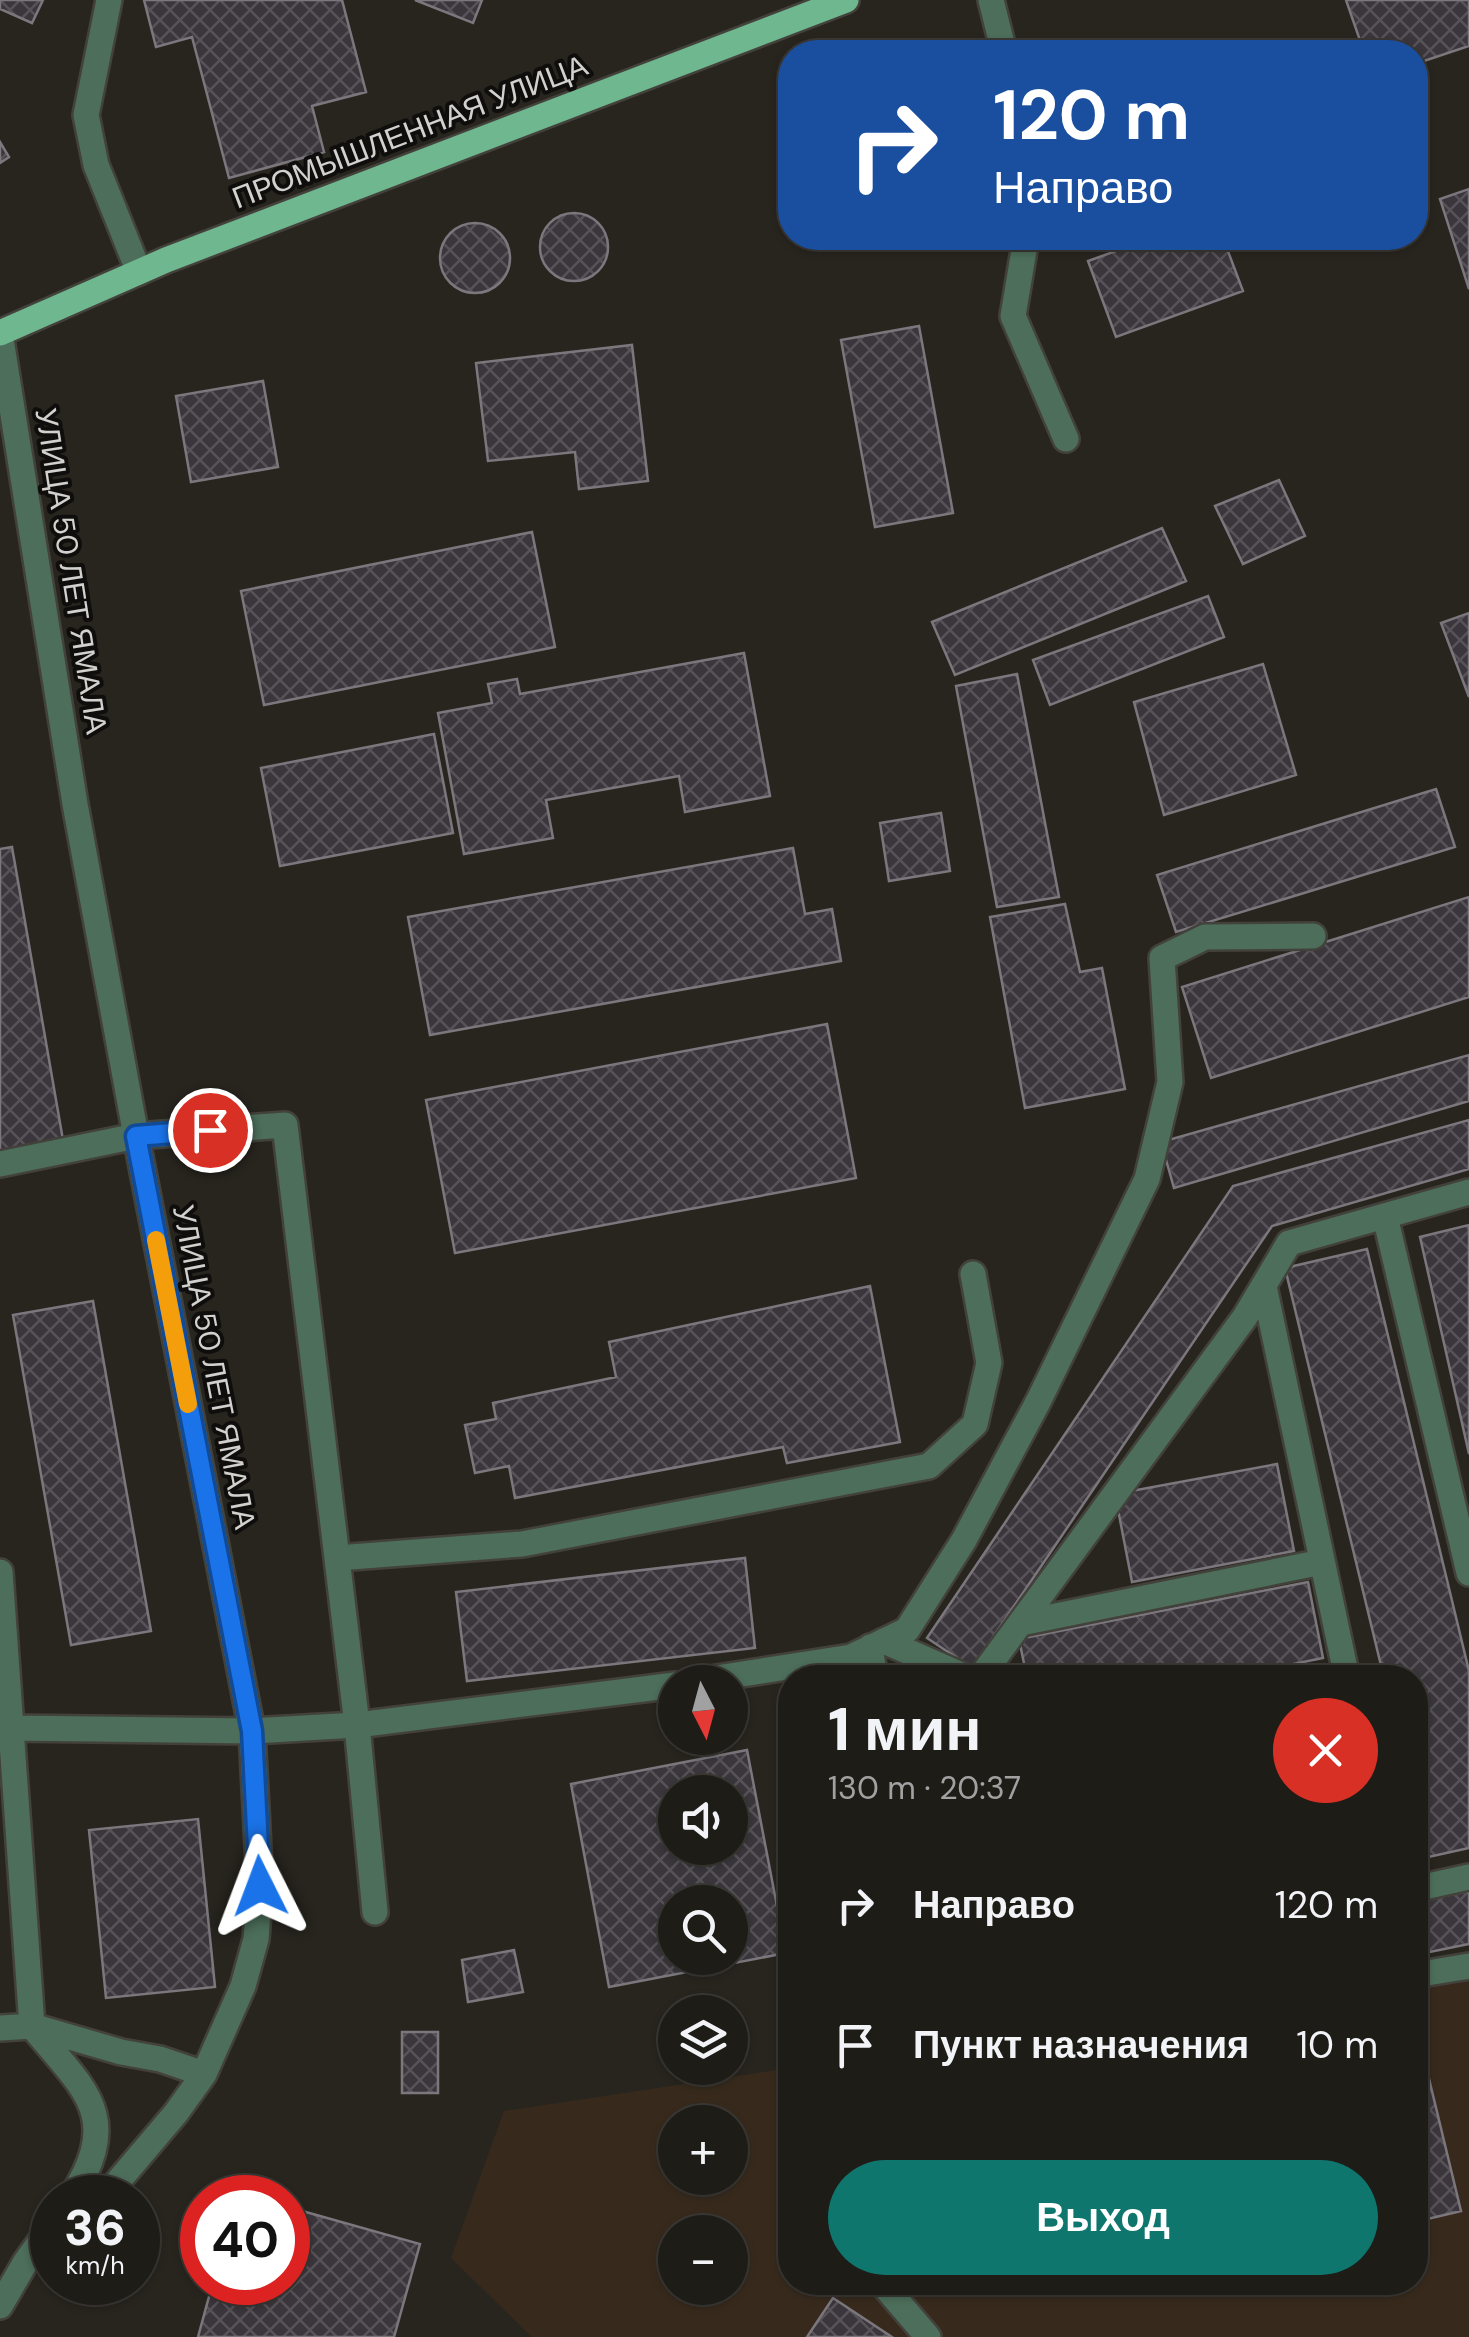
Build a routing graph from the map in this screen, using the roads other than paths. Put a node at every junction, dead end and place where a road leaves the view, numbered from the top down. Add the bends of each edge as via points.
1 (109, 0) edge
2 (846, 0) edge
3 (991, 0) edge
4 (1001, 40) edge
5 (1024, 250) edge
6 (139, 272) junction
7 (0, 333) edge
8 (1066, 440) dead end
9 (1313, 936) dead end
10 (136, 1136) junction
11 (0, 1164) edge
12 (1469, 1192) edge
13 (1384, 1216) junction
14 (973, 1274) dead end
15 (1264, 1286) junction
16 (337, 1558) junction
17 (1322, 1562) junction
18 (0, 1572) edge
19 (1469, 1573) edge
20 (1021, 1623) junction
21 (877, 1644) junction
22 (800, 1665) edge
23 (876, 1665) edge
24 (933, 1665) edge
25 (990, 1665) edge
26 (1340, 1665) edge
27 (778, 1668) edge
28 (748, 1673) edge
29 (658, 1687) edge
30 (357, 1725) junction
31 (13, 1728) junction
32 (252, 1731) junction
33 (1469, 1877) edge
34 (1428, 1886) edge
35 (375, 1912) dead end
36 (1469, 1966) edge
37 (1428, 1973) edge
38 (32, 2026) junction
39 (0, 2028) edge
40 (204, 2074) junction
41 (83, 2175) edge
42 (123, 2175) edge
43 (30, 2256) edge
44 (30, 2276) edge
45 (892, 2295) edge
46 (0, 2307) edge
47 (928, 2337) edge

1 - 6 street via 86,115 96,166
2 - 6 main road, ПРОМЫШЛЕННАЯ УЛИЦА
3 - 4 street
5 - 8 street via 1013,316
6 - 7 main road, ПРОМЫШЛЕННАЯ УЛИЦА
7 - 10 street, УЛИЦА 50 ЛЕТ ЯМАЛА
9 - 21 street via 1205,937 1162,958 1170,1082 1147,1179 964,1540 906,1630
10 - 11 street
10 - 16 street via 285,1125
10 - 32 street, УЛИЦА 50 ЛЕТ ЯМАЛА
12 - 13 street
13 - 15 street via 1290,1243
13 - 19 street
14 - 16 street via 989,1363 974,1424 929,1466 522,1544
15 - 17 street
15 - 20 street
16 - 30 street
17 - 20 street
17 - 26 street
18 - 31 street
20 - 25 street
21 - 22 street via 851,1657
21 - 23 street
21 - 24 street
27 - 28 street
29 - 30 street
30 - 32 street
30 - 35 street
31 - 32 street
31 - 38 street
32 - 40 street, УЛИЦА 50 ЛЕТ ЯМАЛА via 260,1886 256,1939
33 - 34 street
36 - 37 street
38 - 39 street
38 - 40 street
38 - 41 street via 81,2083 97,2122 97,2147
40 - 42 street, УЛИЦА 50 ЛЕТ ЯМАЛА
43 - 46 street
44 - 46 street
45 - 47 street

